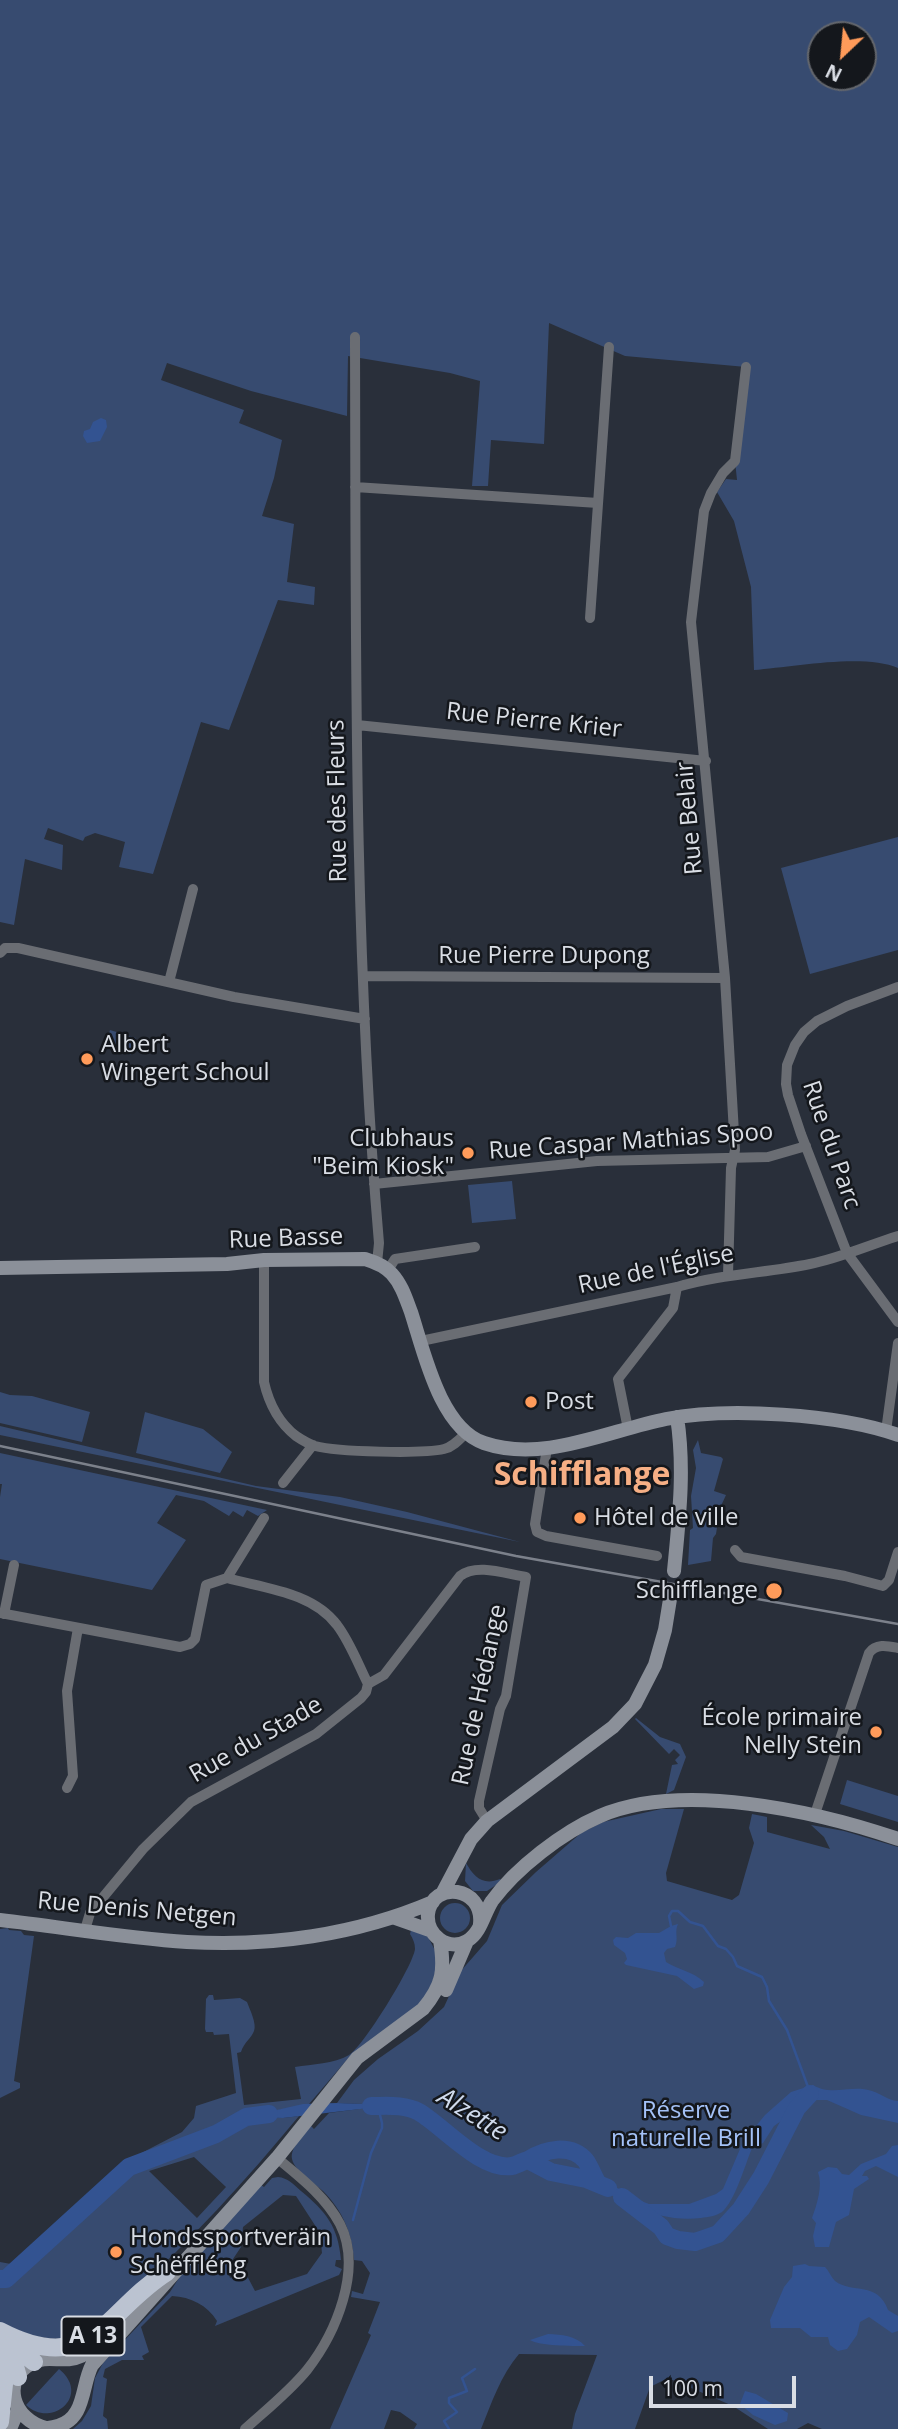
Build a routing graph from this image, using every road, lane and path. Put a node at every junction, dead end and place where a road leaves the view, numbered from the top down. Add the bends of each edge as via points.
1 (355, 337) dead end
2 (609, 347) dead end
3 (746, 367) dead end
4 (355, 488) junction
5 (598, 503) junction
6 (590, 618) dead end
7 (357, 725) junction
8 (706, 761) junction
9 (192, 889) dead end
10 (0, 953) edge
11 (364, 976) junction
12 (725, 978) junction
13 (169, 982) junction
14 (898, 987) edge
15 (365, 1019) junction
16 (806, 1146) junction
17 (734, 1159) junction
18 (374, 1184) junction
19 (898, 1236) edge
20 (475, 1247) dead end
21 (847, 1253) junction
22 (264, 1259) junction
23 (382, 1266) junction
24 (0, 1268) edge
25 (729, 1275) junction
26 (677, 1287) junction
27 (898, 1322) edge
28 (421, 1341) junction
29 (898, 1343) edge
30 (895, 1381) edge
31 (677, 1417) junction
32 (628, 1429) junction
33 (466, 1433) junction
34 (892, 1433) edge
35 (313, 1445) junction
36 (547, 1448) junction
37 (284, 1483) dead end
38 (264, 1518) dead end
39 (735, 1550) dead end
40 (898, 1552) edge
41 (657, 1556) dead end
42 (14, 1565) dead end
43 (674, 1571) dead end
44 (526, 1577) joint
45 (227, 1578) junction
46 (671, 1593) dead end
47 (2, 1613) edge
48 (78, 1628) junction
49 (898, 1648) edge
50 (368, 1684) junction
51 (67, 1788) dead end
52 (814, 1817) junction
53 (487, 1821) junction
54 (898, 1839) edge
55 (461, 1859) junction
56 (507, 1883) junction
57 (468, 1896) junction
58 (438, 1898) junction
59 (395, 1918) junction
60 (0, 1920) edge
61 (480, 1924) junction
62 (85, 1930) junction
63 (436, 1936) junction
64 (467, 1941) junction
65 (326, 2098) junction
66 (278, 2158) junction
67 (234, 2206) junction
68 (167, 2272) junction
69 (0, 2333) edge
70 (0, 2350) edge
71 (56, 2359) junction
72 (0, 2360) edge
73 (34, 2362) junction
74 (18, 2377) junction
75 (83, 2393) junction
76 (18, 2410) junction
77 (0, 2422) edge
78 (43, 2428) edge
79 (10, 2429) edge
80 (244, 2429) edge

1 - 4 street, Rue des Fleurs
2 - 5 street
3 - 8 street, Rue Belair via 735,461 717,483 704,511 694,589 692,649
4 - 5 street
4 - 7 street, Rue des Fleurs
5 - 6 street
7 - 8 street, Rue Pierre Krier
7 - 11 street, Rue des Fleurs
8 - 12 street, Rue Belair
9 - 13 street
10 - 13 street via 18,948
11 - 12 street, Rue Pierre Dupong
11 - 15 street, Rue des Fleurs
12 - 17 street, Rue Belair
13 - 15 street
14 - 16 street, Rue du Parc via 817,1021 795,1045 786,1084
15 - 18 street, Rue des Fleurs
16 - 17 street, Rue Caspar Mathias Spoo via 768,1157
16 - 21 street, Rue du Parc
17 - 18 street, Rue Caspar Mathias Spoo via 597,1161
17 - 25 street, Rue Belair
18 - 23 street, Rue des Fleurs
19 - 21 street, Rue de l'Église
20 - 23 street via 395,1259
21 - 25 street, Rue de l'Église via 808,1265
21 - 27 street, Rue du Parc
22 - 23 main road, Rue Basse via 365,1259
22 - 24 main road, Rue Basse via 227,1264
22 - 35 street via 267,1399 285,1426
23 - 28 main road via 403,1291
25 - 26 street, Rue de l'Église
26 - 28 street, Rue de l'Église
26 - 32 street via 673,1308 618,1379
28 - 33 main road via 442,1399
29 - 30 street
30 - 34 street
31 - 32 main road
31 - 34 main road via 810,1417
31 - 43 main road via 682,1460
32 - 36 main road
33 - 35 street via 453,1445 437,1449
33 - 36 main road via 505,1448
35 - 37 street
36 - 41 street via 537,1532
38 - 45 street
39 - 40 street via 741,1557 880,1586 886,1585
42 - 47 street
44 - 50 street, Rue du Stade via 485,1571 460,1576 384,1675
44 - 53 street, Rue de Hédange via 506,1696 499,1709 480,1801
45 - 48 street via 205,1585 198,1629 190,1644 180,1647
45 - 50 street via 299,1597 323,1610 345,1636
46 - 53 main road via 660,1647 635,1704 613,1727
47 - 48 street
48 - 51 street via 67,1690 73,1776
49 - 52 street via 874,1647 868,1655
50 - 62 street, Rue du Stade via 361,1698 316,1734 191,1802 116,1881 90,1913
52 - 54 main road
52 - 56 main road via 736,1802 683,1800 636,1806 602,1815 570,1832
53 - 55 main road
55 - 57 main road via 461,1878
55 - 58 main road
56 - 57 main road via 487,1894
56 - 61 main road
57 - 58 main road via 449,1892
57 - 61 main road via 480,1910
58 - 59 main road, Rue Denis Netgen
58 - 63 main road via 428,1916
59 - 62 main road, Rue Denis Netgen via 306,1937 240,1943 184,1942
59 - 63 main road
60 - 62 main road, Rue Denis Netgen
61 - 64 main road
63 - 64 main road via 453,1944
63 - 65 main road via 443,1973 431,1999 417,2015 357,2058
64 - 65 main road via 446,1991 429,2015 381,2049
65 - 66 main road
66 - 67 main road
66 - 80 street via 331,2209 347,2243 348,2270 341,2305 322,2347 293,2386
67 - 68 main road
67 - 75 main road via 92,2365
68 - 69 highway, A 13 via 147,2284 104,2329 78,2343 51,2348 28,2345
68 - 71 main road via 93,2347 74,2359
69 - 73 highway, A 13
70 - 74 highway via 15,2366
71 - 73 main road
71 - 75 main road via 75,2371
72 - 77 highway via 4,2384
73 - 74 main road
74 - 76 main road via 14,2387
75 - 78 main road via 68,2422
76 - 78 main road
76 - 79 main road

